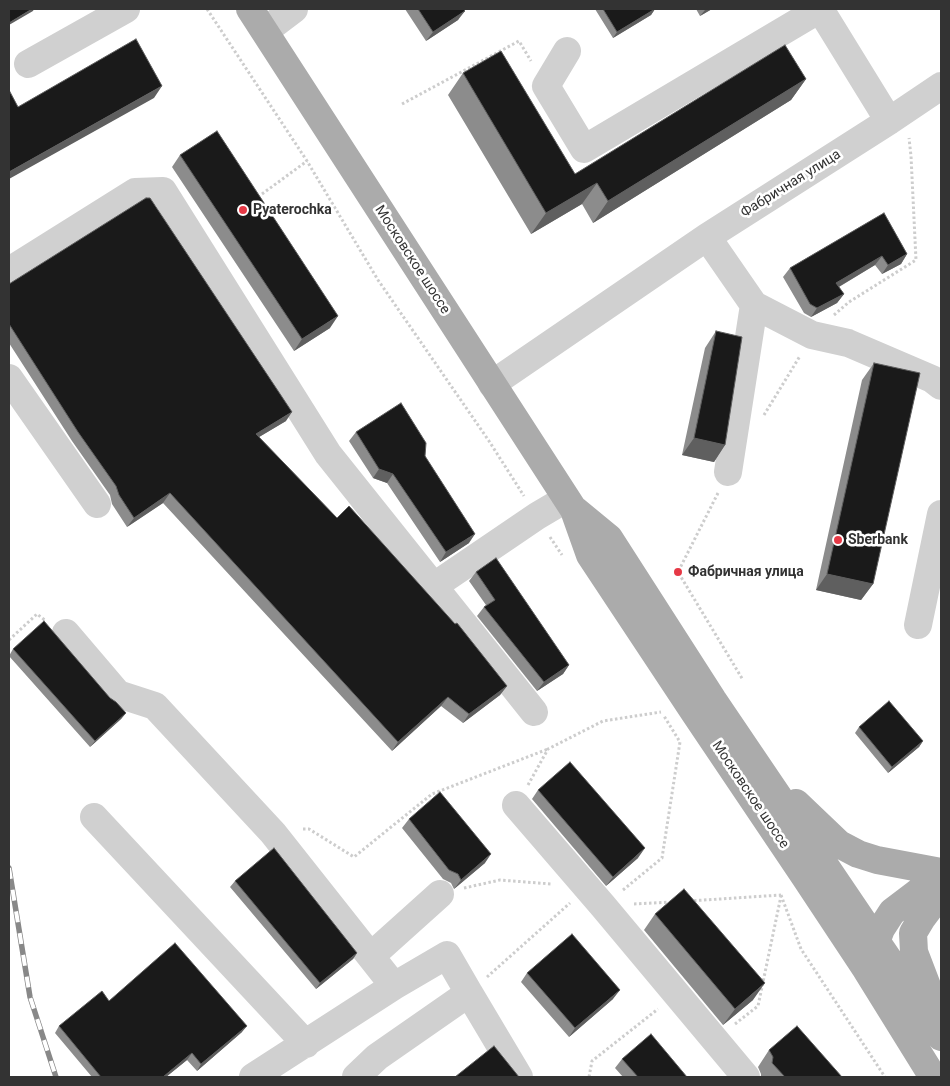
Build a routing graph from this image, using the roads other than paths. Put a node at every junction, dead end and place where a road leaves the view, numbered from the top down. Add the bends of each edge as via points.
1 (126, 9) edge
2 (294, 9) edge
3 (258, 20) edge
4 (567, 51) dead end
5 (28, 64) dead end
6 (941, 88) edge
7 (897, 116) junction
8 (707, 237) junction
9 (9, 272) edge
10 (754, 305) junction
11 (9, 378) edge
12 (492, 384) junction
13 (941, 386) edge
14 (728, 472) road end
15 (97, 504) dead end
16 (566, 506) junction
17 (941, 514) edge
18 (434, 586) junction
19 (918, 625) dead end
20 (66, 633) road end
21 (534, 712) dead end
22 (758, 766) junction
23 (516, 805) road end
24 (94, 817) dead end
25 (941, 872) edge
26 (941, 884) edge
27 (440, 894) road end
28 (941, 898) edge
29 (876, 940) junction
30 (371, 956) junction
31 (866, 969) junction
32 (394, 986) junction
33 (470, 993) junction
34 (941, 1022) edge
35 (941, 1037) edge
36 (306, 1044) junction
37 (253, 1077) edge
38 (356, 1077) edge
39 (519, 1077) edge
40 (746, 1077) edge
41 (933, 1077) edge

1 - 5 lane
2 - 3 lane
3 - 12 main road, Московское шоссе
4 - 7 lane via 546,86 584,150 820,9
6 - 7 lane, Фабричная улица
7 - 8 lane, Фабричная улица
8 - 10 lane
8 - 12 lane, Фабричная улица
9 - 18 lane via 135,192 163,191 328,454
10 - 13 lane via 812,335 848,343 932,379
10 - 14 lane
11 - 15 lane
12 - 16 main road, Московское шоссе
16 - 18 lane via 537,516
16 - 22 main road, Московское шоссе via 609,538
16 - 31 main road, Московское шоссе via 590,555
17 - 19 lane
18 - 21 lane
20 - 30 lane via 118,694 155,706 273,833
22 - 25 main road via 839,844 877,860
22 - 29 main road, Московское шоссе
23 - 40 lane
24 - 36 lane
26 - 29 main road via 924,887 892,912
27 - 30 lane
28 - 34 main road via 934,902 913,933 914,952
29 - 31 main road
29 - 35 main road, Московское шоссе
30 - 32 lane
31 - 41 main road, Московское шоссе
32 - 33 lane via 447,955
32 - 36 lane
33 - 38 lane via 377,1057
33 - 39 lane
36 - 37 lane

